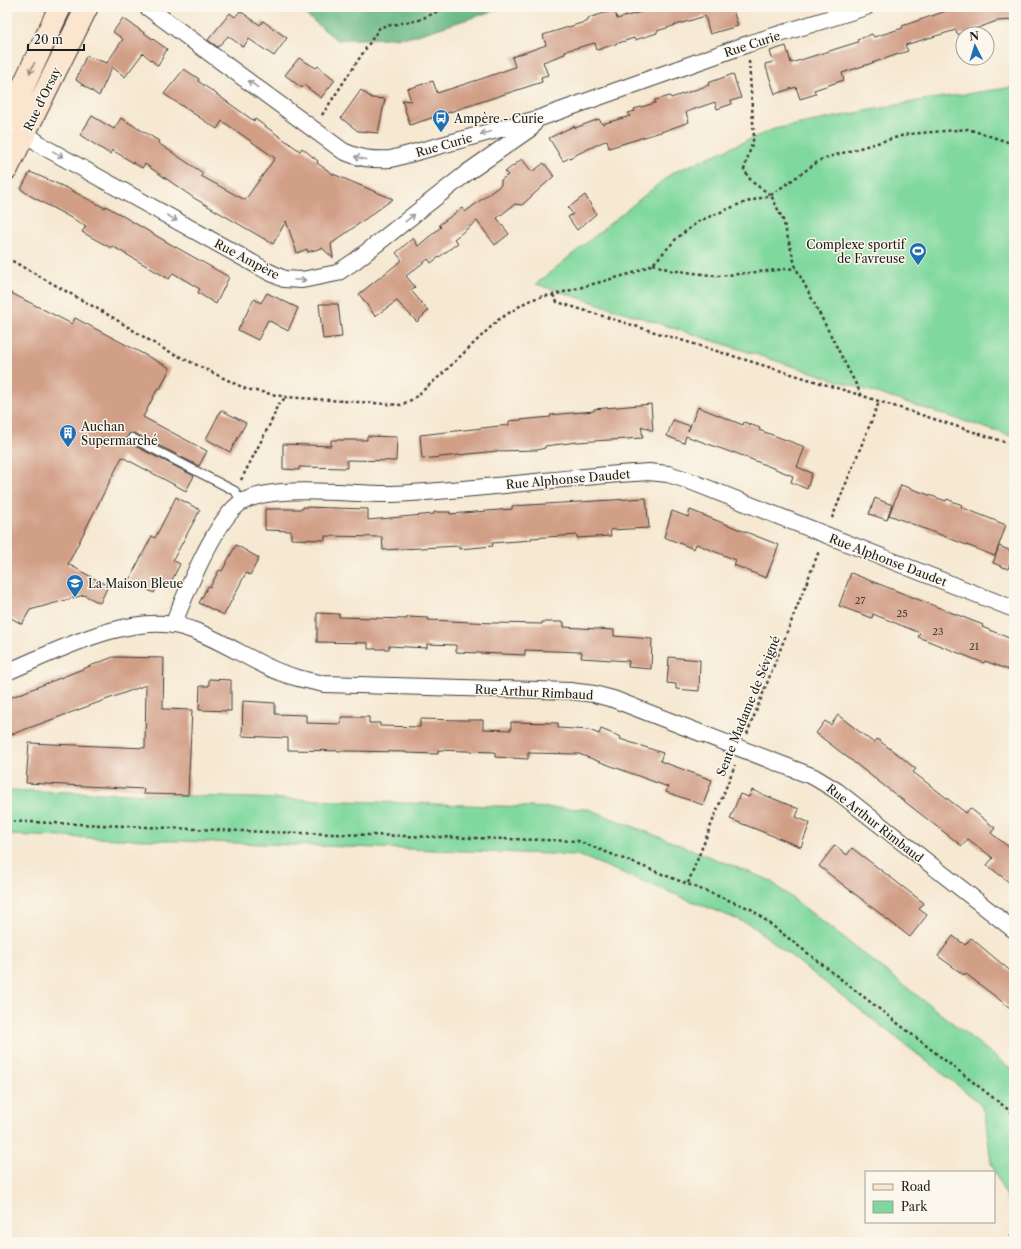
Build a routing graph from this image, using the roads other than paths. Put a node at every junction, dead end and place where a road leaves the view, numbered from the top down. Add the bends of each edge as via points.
1 (60, 7) edge
2 (87, 7) edge
3 (146, 7) edge
4 (866, 7) edge
5 (537, 119) junction
6 (7, 121) edge
7 (25, 133) junction
8 (7, 169) edge
9 (132, 438) dead end
10 (248, 500) junction
11 (1014, 609) edge
12 (173, 625) junction
13 (7, 672) edge
14 (1014, 930) edge

1 -> 6 main road, Rue d'Orsay
2 - 7 main road, Rue d'Orsay
5 -> 3 street, Rue Curie via 391,159 357,158 343,151
4 - 5 street, Rue Curie via 748,44
7 -> 5 street, Rue Ampère via 44,147 267,271 284,279 302,280 337,273 355,261 468,172 531,128
6 - 7 street, Rue Ampère
7 - 8 main road, Rue d'Orsay
9 - 10 lane
10 - 11 street, Rue Alphonse Daudet via 281,492 393,494 649,472 668,474
10 - 12 street via 220,524
12 - 13 street, Rue Arthur Rimbaud via 147,625 108,631
12 - 14 street, Rue Arthur Rimbaud via 234,649 294,678 316,682 570,691 613,698 814,777 837,791

